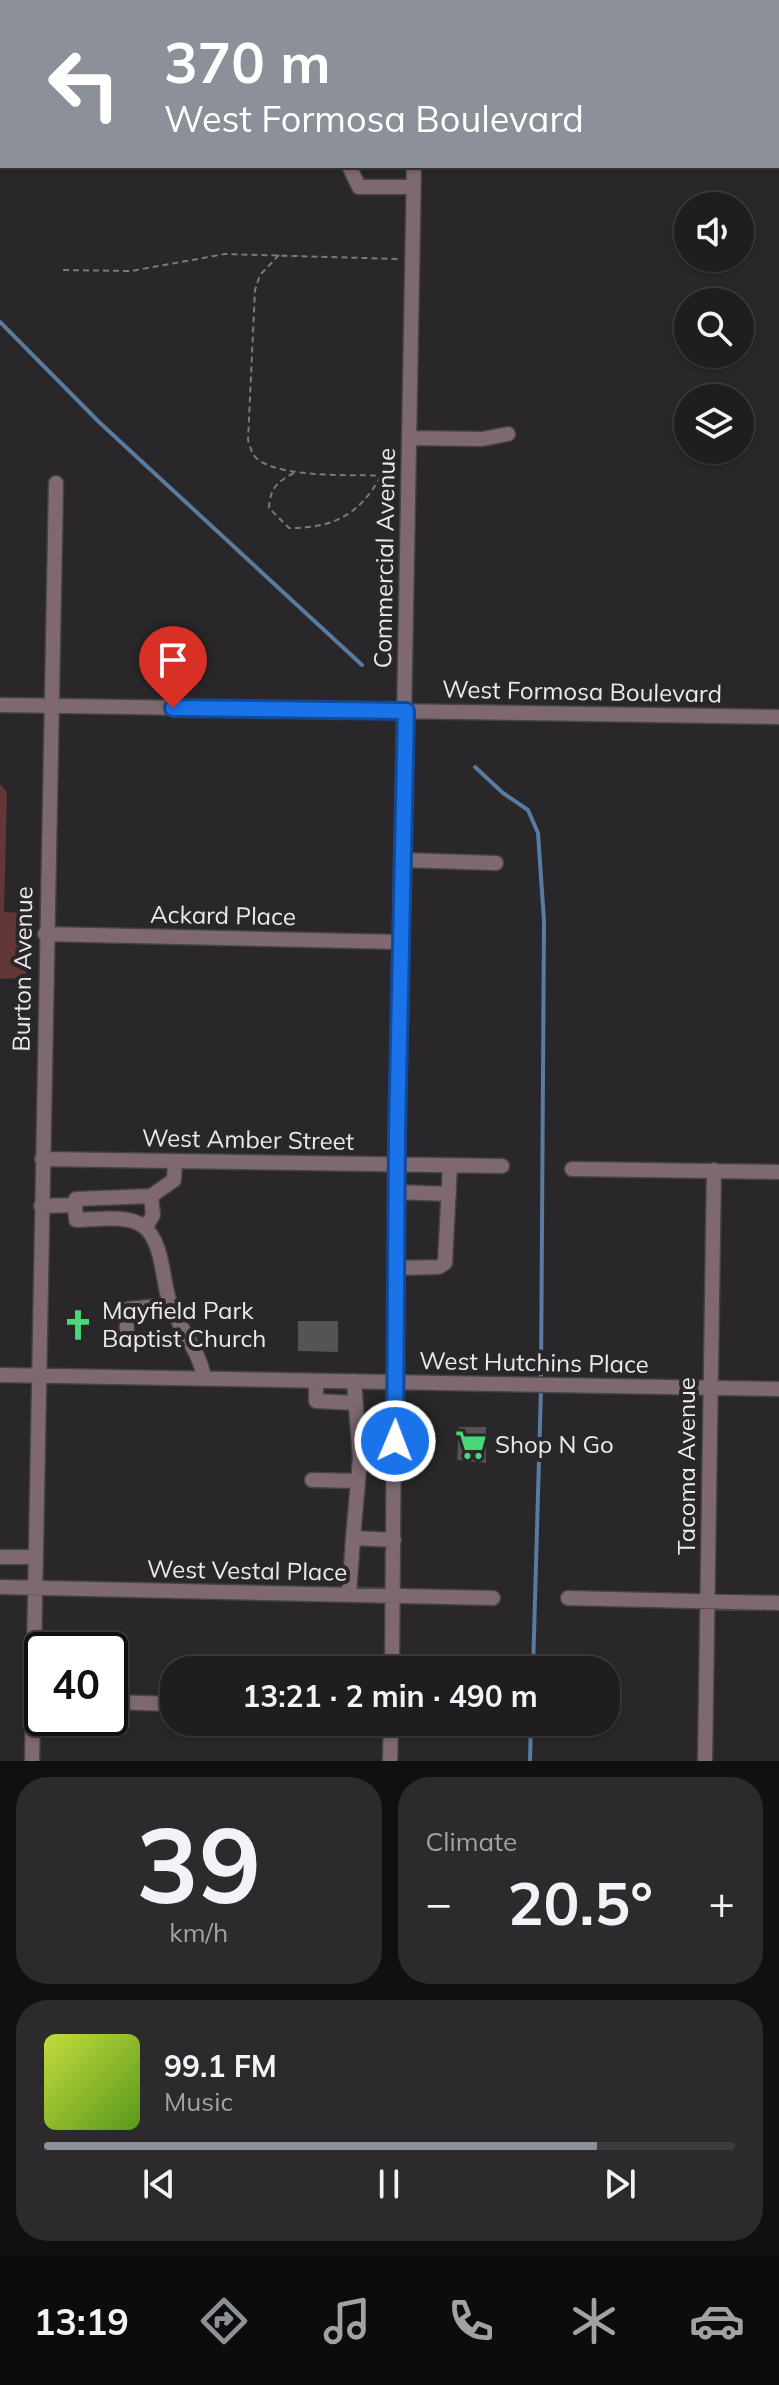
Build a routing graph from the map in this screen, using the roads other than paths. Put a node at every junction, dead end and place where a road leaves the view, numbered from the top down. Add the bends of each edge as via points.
1 (350, 168) edge
2 (414, 168) edge
3 (413, 187) junction
4 (508, 434) dead end
5 (409, 438) junction
6 (56, 483) dead end
7 (0, 705) edge
8 (51, 706) junction
9 (406, 711) junction
10 (779, 717) edge
11 (402, 860) junction
12 (496, 863) dead end
13 (45, 934) junction
14 (400, 942) junction
15 (42, 1159) junction
16 (175, 1161) junction
17 (396, 1164) junction
18 (450, 1165) junction
19 (502, 1166) dead end
20 (572, 1169) dead end
21 (714, 1170) junction
22 (779, 1172) edge
23 (396, 1192) junction
24 (449, 1194) junction
25 (151, 1196) junction
26 (75, 1205) junction
27 (41, 1206) junction
28 (146, 1227) junction
29 (396, 1268) junction
30 (171, 1305) junction
31 (189, 1341) junction
32 (0, 1375) edge
33 (38, 1376) junction
34 (204, 1379) junction
35 (316, 1381) junction
36 (354, 1381) junction
37 (396, 1382) junction
38 (709, 1388) junction
39 (779, 1389) edge
40 (355, 1403) junction
41 (357, 1424) junction
42 (396, 1424) junction
43 (360, 1459) junction
44 (395, 1459) junction
45 (312, 1480) dead end
46 (358, 1481) junction
47 (353, 1538) junction
48 (394, 1540) junction
49 (0, 1557) edge
50 (36, 1557) junction
51 (0, 1587) edge
52 (35, 1588) junction
53 (349, 1595) junction
54 (393, 1597) junction
55 (493, 1598) dead end
56 (568, 1598) dead end
57 (709, 1602) junction
58 (779, 1603) edge
59 (36, 1632) edge
60 (392, 1656) edge
61 (128, 1703) edge
62 (160, 1704) edge
63 (34, 1736) edge
64 (391, 1736) edge
65 (32, 1761) edge
66 (390, 1761) edge
67 (705, 1761) edge

1 - 3 street via 359,187
2 - 3 street, Commercial Avenue
3 - 5 street, Commercial Avenue
4 - 5 street
5 - 9 street, Commercial Avenue
6 - 8 street, Burton Avenue
7 - 8 street, West Formosa Boulevard
8 - 9 street, West Formosa Boulevard
8 - 13 street, Burton Avenue
9 - 10 street, West Formosa Boulevard
9 - 11 street, Commercial Avenue
11 - 12 street
11 - 14 street, Commercial Avenue
13 - 14 street, Ackard Place
13 - 15 street, Burton Avenue
14 - 17 street, Commercial Avenue
15 - 16 street, West Amber Street
15 - 27 street, Burton Avenue
16 - 17 street, West Amber Street
16 - 25 street via 174,1180
17 - 18 street, West Amber Street
17 - 23 street, Commercial Avenue
18 - 19 street, West Amber Street
18 - 24 street
20 - 21 street
21 - 22 street
21 - 38 street, Tacoma Avenue
23 - 24 street
23 - 29 street, Commercial Avenue
24 - 29 street via 445,1263
25 - 26 street via 76,1199
25 - 28 street via 153,1215
26 - 27 street
26 - 28 street via 76,1220 134,1220
27 - 33 street, Burton Avenue
28 - 30 street via 157,1245
29 - 37 street, Commercial Avenue
30 - 31 street
30 - 31 street via 128,1309 126,1339
31 - 34 street via 202,1360
32 - 33 street, West Hutchins Place
33 - 34 street, West Hutchins Place
33 - 50 street, Burton Avenue
34 - 35 street, West Hutchins Place
35 - 36 street, West Hutchins Place
35 - 40 street via 316,1401
36 - 37 street, West Hutchins Place
36 - 40 street
37 - 38 street, West Hutchins Place
37 - 42 street, Commercial Avenue
38 - 39 street, West Hutchins Place
38 - 57 street, Tacoma Avenue
40 - 41 street
41 - 42 street
41 - 43 street
42 - 44 street, Commercial Avenue
43 - 44 street
43 - 46 street
44 - 48 street, Commercial Avenue
45 - 46 street
46 - 47 street
47 - 48 street
47 - 53 street
48 - 54 street, Commercial Avenue
49 - 50 street
50 - 52 street, Burton Avenue
51 - 52 street, West Vestal Place
52 - 53 street, West Vestal Place
52 - 59 street, Burton Avenue
53 - 54 street, West Vestal Place
54 - 55 street, West Vestal Place
54 - 60 street, Commercial Avenue
56 - 57 street
57 - 58 street
57 - 67 street, Tacoma Avenue
61 - 62 street
63 - 65 street, Burton Avenue
64 - 66 street

